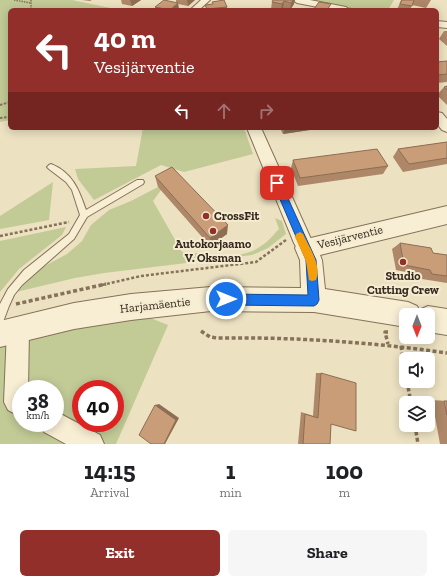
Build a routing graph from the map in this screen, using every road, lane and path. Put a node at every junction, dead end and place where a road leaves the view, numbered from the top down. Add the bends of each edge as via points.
1 (14, 0) edge
2 (31, 0) edge
3 (206, 0) edge
4 (296, 0) edge
5 (307, 2) junction
6 (31, 4) junction
7 (30, 8) edge
8 (196, 8) edge
9 (302, 8) edge
10 (336, 8) edge
11 (439, 118) edge
12 (447, 127) edge
13 (255, 130) edge
14 (51, 167) dead end
15 (140, 182) dead end
16 (84, 215) junction
17 (447, 215) edge
18 (0, 236) edge
19 (303, 242) junction
20 (314, 300) junction
21 (3, 307) junction
22 (435, 320) edge
23 (447, 322) edge
24 (399, 324) edge
25 (399, 325) edge
26 (6, 328) edge
27 (201, 331) dead end
28 (388, 344) junction
29 (401, 346) junction
30 (402, 352) edge
31 (447, 353) edge
32 (13, 380) edge
33 (64, 429) edge
34 (415, 432) edge
35 (91, 444) edge
36 (418, 444) edge

1 - 6 path
2 - 6 path
3 - 8 street
4 - 5 street
5 - 9 street
5 - 10 street
6 - 7 path
11 - 12 street
13 - 19 street
14 - 16 lane via 69,180
15 - 16 lane
16 - 18 path via 65,223
16 - 21 lane via 70,238 15,285
17 - 19 street, Vesijärventie
19 - 20 street, Vesijärventie via 311,260
19 - 21 path via 285,240 256,262 140,276
20 - 24 street, Harjamäentie
20 - 26 street, Harjamäentie via 211,299 131,307
21 - 26 lane
22 - 23 street
25 - 28 path via 385,332
26 - 32 street
27 - 28 path via 217,338 326,339
28 - 29 path
29 - 30 path
29 - 31 path
33 - 35 street
34 - 36 path

